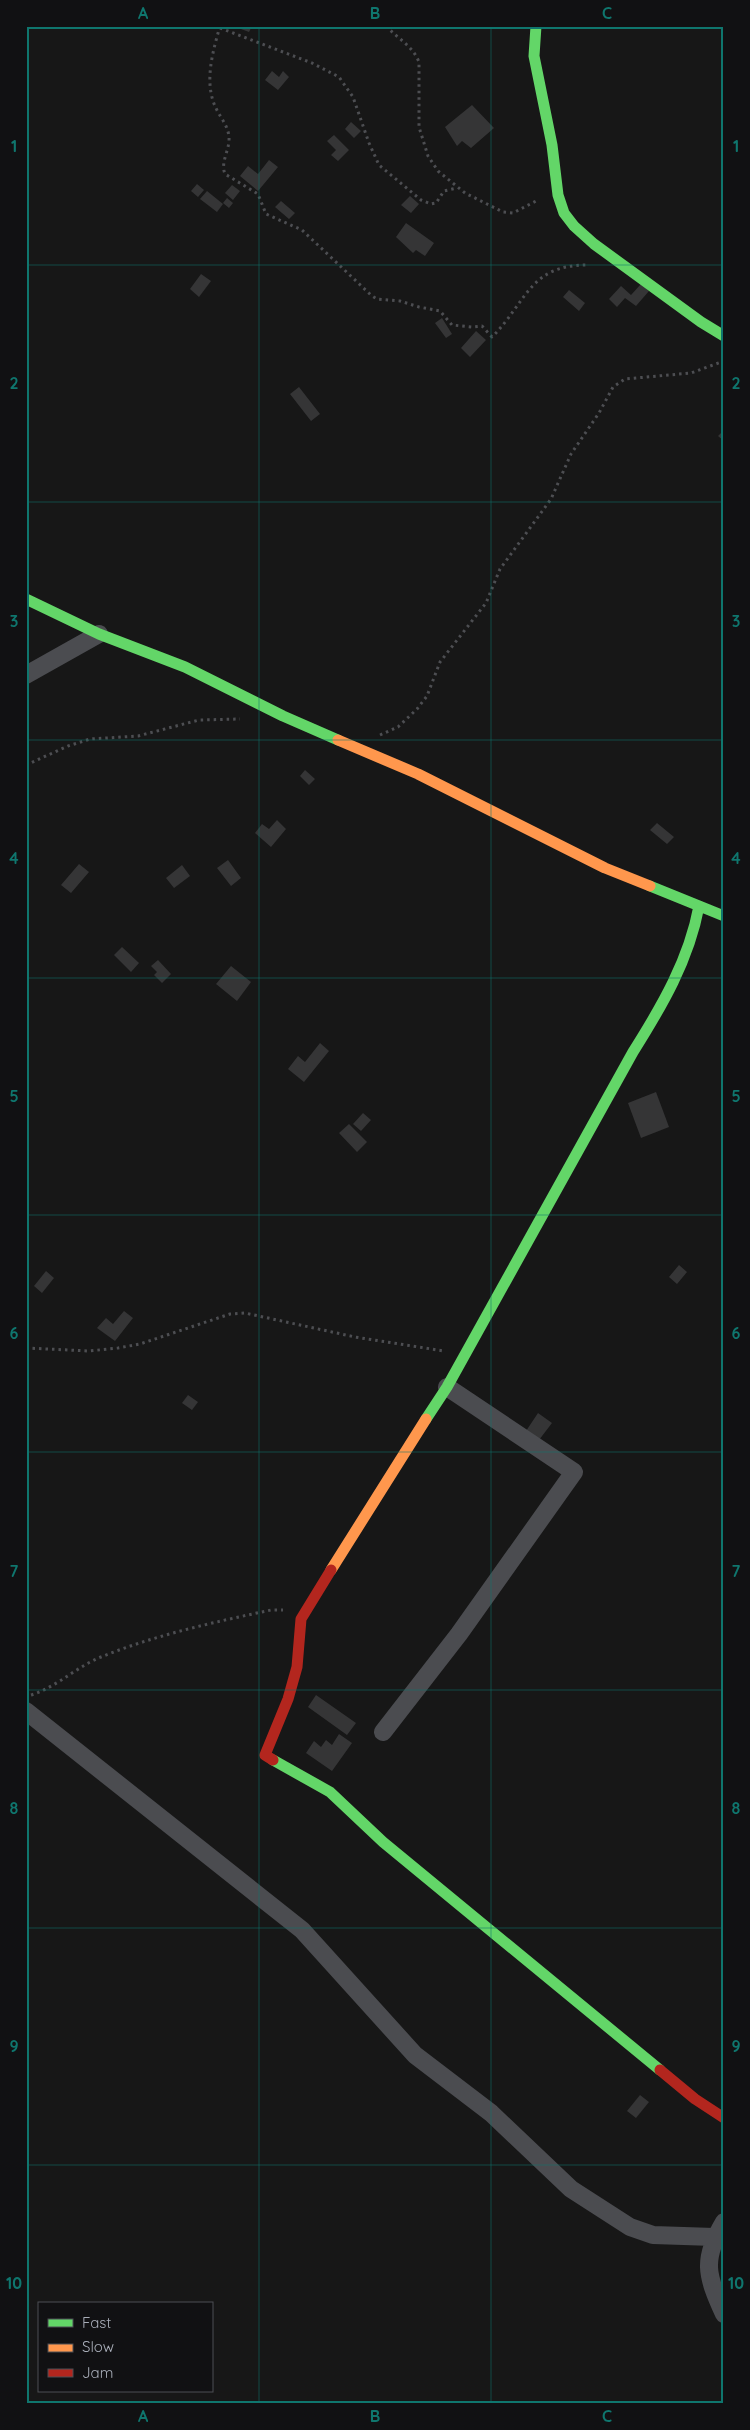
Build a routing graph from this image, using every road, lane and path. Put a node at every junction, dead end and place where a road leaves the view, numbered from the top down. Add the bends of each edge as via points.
1 (386, 26) edge
2 (536, 26) edge
3 (220, 27) edge
4 (457, 188) junction
5 (558, 190) junction
6 (591, 265) dead end
7 (724, 336) edge
8 (724, 362) edge
9 (26, 599) edge
10 (99, 634) junction
11 (26, 675) edge
12 (246, 719) dead end
13 (377, 737) dead end
14 (26, 765) edge
15 (698, 906) junction
16 (724, 916) edge
17 (26, 1348) edge
18 (465, 1353) junction
19 (447, 1387) junction
20 (301, 1619) junction
21 (26, 1696) edge
22 (26, 1710) edge
23 (383, 1732) dead end
24 (724, 2118) edge
25 (721, 2226) edge
26 (724, 2314) edge

1 - 4 path via 415,52 419,62 422,142 438,171
2 - 5 street via 534,56
3 - 4 path via 340,77 353,96 380,165 421,200 430,204 436,202 444,191
3 - 6 path via 210,87 229,138 222,169 258,194 266,214 302,230 372,296 440,311 452,325 482,326 492,337 544,275 562,266
4 - 5 path via 486,205 513,213
5 - 7 street via 564,213 594,244
8 - 13 path via 691,373 625,379 613,387 571,454 551,499 500,569 486,604 440,662 426,696 398,727
9 - 10 street
10 - 11 street
10 - 15 street via 185,666 283,716 418,774 605,868
12 - 14 path via 199,720 138,736 90,739
15 - 16 street
15 - 18 street via 696,927 659,1012 633,1052
17 - 18 path via 89,1351 118,1348 140,1344 230,1314 245,1313 355,1337
18 - 19 street
19 - 20 street
19 - 23 street via 574,1472 459,1634
20 - 21 path via 288,1611 271,1610 178,1632 100,1657 49,1688
20 - 24 street via 297,1667 265,1755 330,1792 382,1842 695,2099
22 - 25 street via 302,1930 415,2055 490,2113 571,2189 630,2227 653,2235
25 - 26 street via 708,2257 708,2272

